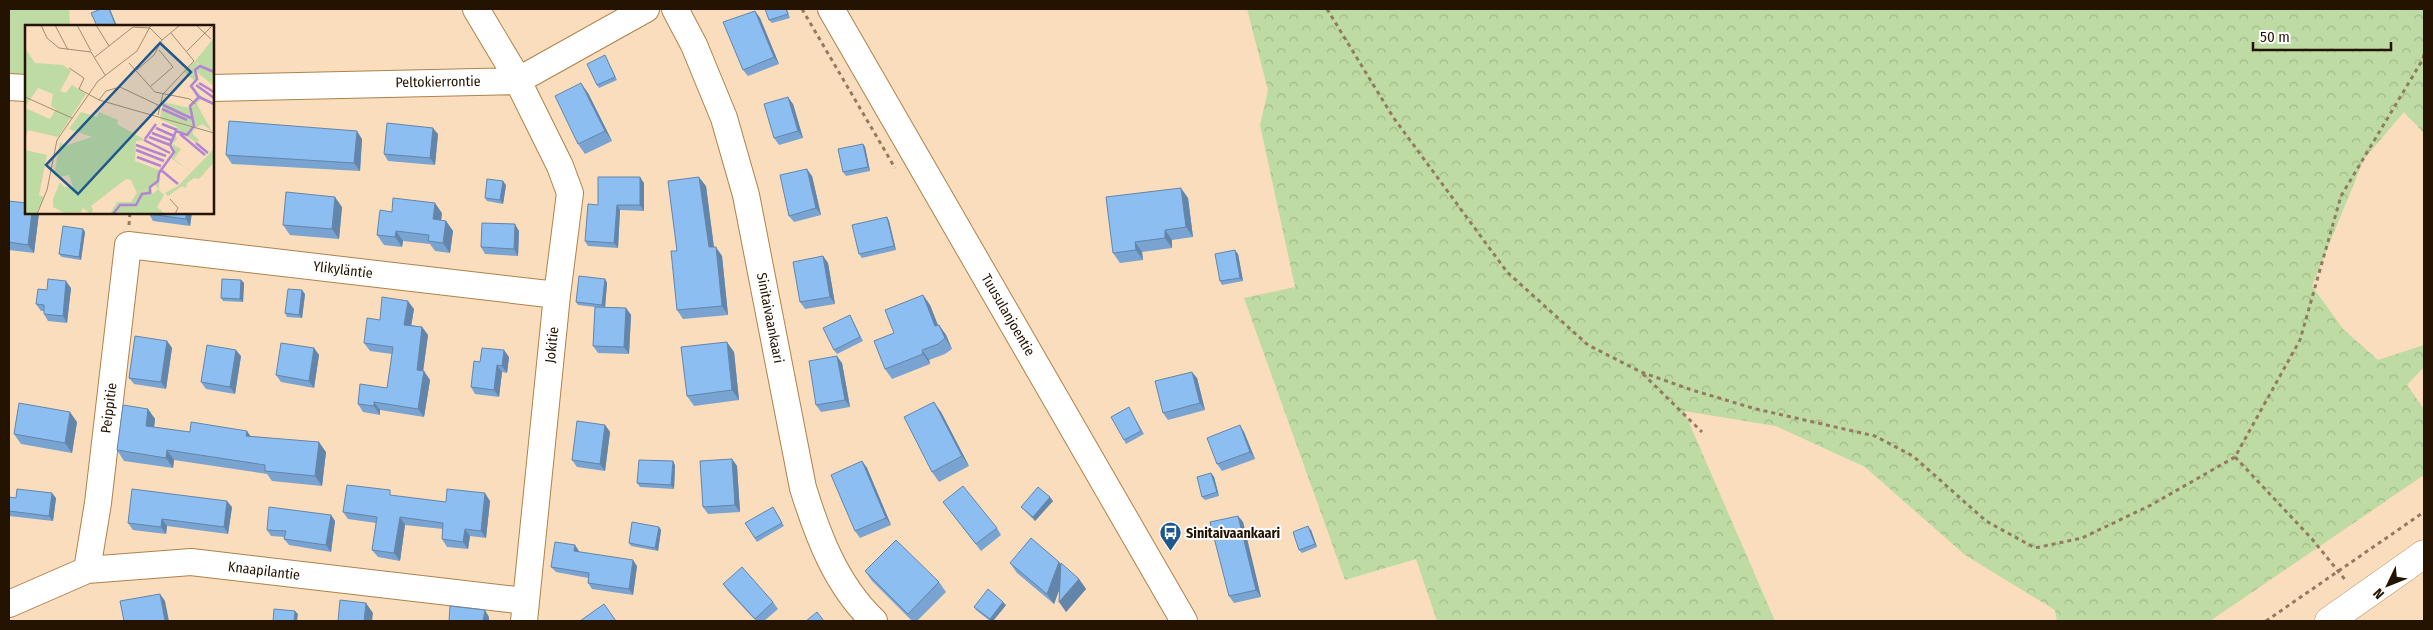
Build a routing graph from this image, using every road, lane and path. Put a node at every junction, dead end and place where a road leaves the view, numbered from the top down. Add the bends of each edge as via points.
1 (476, 9) edge
2 (646, 9) edge
3 (674, 9) edge
4 (831, 9) edge
5 (1327, 9) edge
6 (2424, 54) edge
7 (517, 81) junction
8 (9, 87) edge
9 (25, 88) edge
10 (214, 88) edge
11 (128, 245) joint
12 (557, 295) junction
13 (1641, 372) junction
14 (1702, 432) dead end
15 (2235, 457) junction
16 (2424, 512) edge
17 (2424, 554) edge
18 (87, 570) junction
19 (2340, 572) junction
20 (9, 604) edge
21 (525, 611) edge
22 (874, 621) edge
23 (1184, 621) edge
24 (2266, 621) edge
25 (2329, 621) edge

1 - 7 street, Jokitie
2 - 7 street, Peltokierrontie
3 - 22 street, Sinitaivaankaari via 694,45 724,118 746,195 803,488 816,530 837,575
4 - 23 street, Tuusulanjoentie
5 - 13 path via 1393,117 1507,272 1588,345
6 - 15 path via 2341,196 2300,340
7 - 10 street, Peltokierrontie
7 - 12 street, Jokitie via 560,166 570,193
8 - 9 street
11 - 12 street, Ylikyläntie
11 - 18 street, Peippitie via 98,503
12 - 21 street, Jokitie
13 - 14 path
13 - 15 path via 1756,409 1876,436 1913,456 1986,521 2036,548 2082,538 2150,505
15 - 19 path
16 - 19 path
17 - 25 main road
18 - 20 street, Knaapilantie
18 - 21 street, Knaapilantie via 191,562
19 - 24 path

